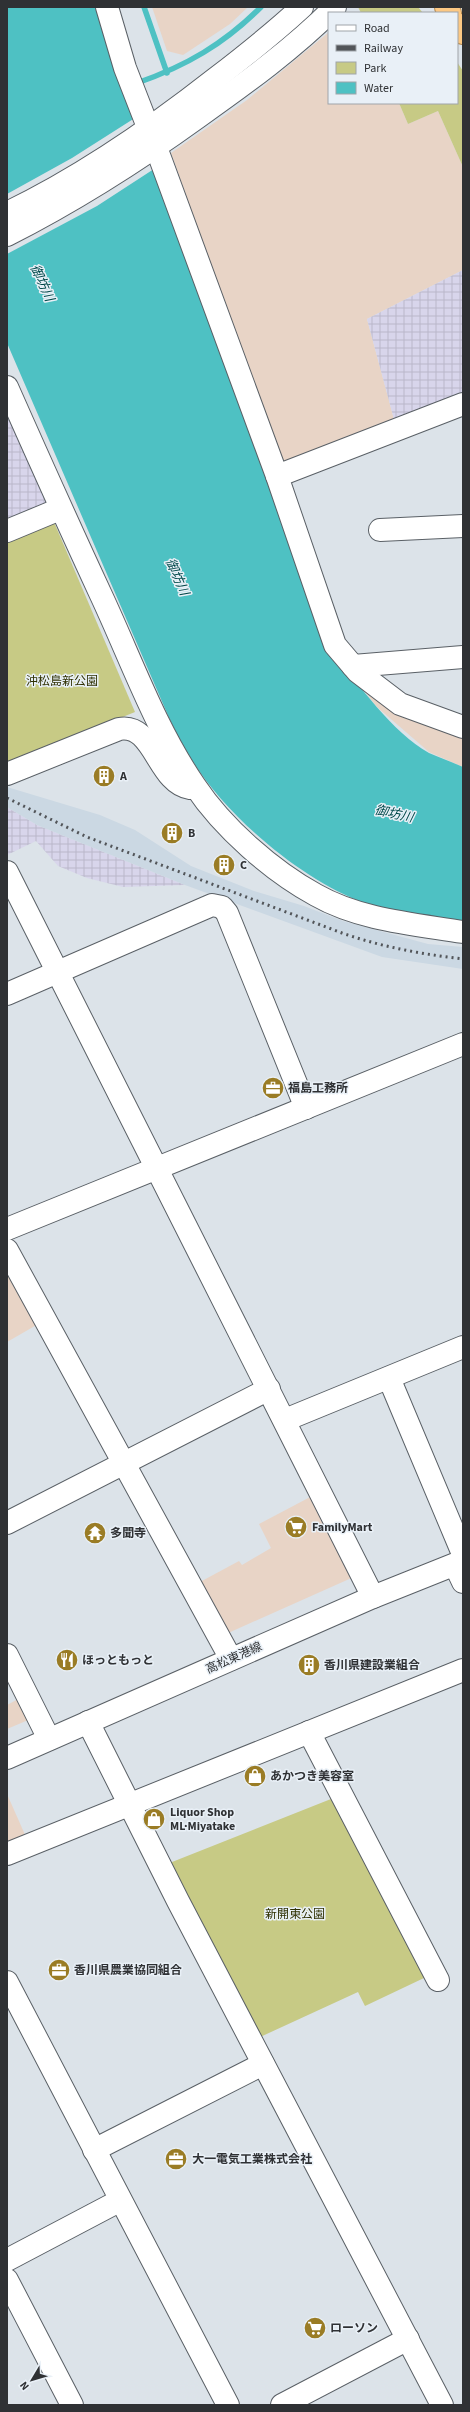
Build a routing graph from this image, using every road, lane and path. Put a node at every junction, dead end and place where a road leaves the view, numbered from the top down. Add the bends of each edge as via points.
1 (107, 7) edge
2 (302, 7) edge
3 (328, 14) edge
4 (150, 140) junction
5 (7, 213) edge
6 (7, 235) edge
7 (7, 387) edge
8 (463, 404) edge
9 (277, 476) junction
10 (60, 509) junction
11 (463, 526) edge
12 (380, 530) dead end
13 (7, 531) edge
14 (463, 657) edge
15 (353, 666) junction
16 (463, 727) edge
17 (7, 774) edge
18 (196, 787) junction
19 (7, 872) edge
20 (463, 932) edge
21 (58, 972) junction
22 (7, 994) edge
23 (463, 1044) edge
24 (306, 1108) junction
25 (156, 1167) junction
26 (7, 1229) edge
27 (7, 1250) edge
28 (463, 1347) edge
29 (388, 1378) junction
30 (269, 1389) junction
31 (285, 1420) junction
32 (125, 1463) junction
33 (7, 1523) edge
34 (461, 1566) edge
35 (374, 1597) junction
36 (7, 1655) edge
37 (231, 1659) junction
38 (463, 1670) edge
39 (88, 1722) junction
40 (310, 1732) junction
41 (49, 1739) junction
42 (7, 1758) edge
43 (129, 1805) junction
44 (7, 1854) edge
45 (438, 1980) dead end
46 (7, 1982) edge
47 (263, 2064) junction
48 (94, 2150) junction
49 (120, 2201) junction
50 (7, 2260) edge
51 (7, 2280) edge
52 (408, 2339) junction
53 (72, 2405) edge
54 (228, 2405) edge
55 (282, 2405) edge
56 (442, 2405) edge

1 - 4 street
2 - 4 street
3 - 4 street via 302,40 274,62
4 - 5 street
4 - 6 street via 89,190
4 - 9 street
7 - 10 street
8 - 9 street
9 - 15 street via 335,645
10 - 13 street
10 - 18 street via 102,596 146,697 176,756
11 - 12 street
14 - 15 street
15 - 16 street via 400,704
17 - 18 street via 119,729 131,728 150,747 178,784 188,788
18 - 20 street via 236,832 279,872 317,896 354,911 390,920
19 - 21 street
21 - 22 street
21 - 24 street via 212,905 222,907 227,913
21 - 25 street
23 - 24 street
24 - 25 street
25 - 26 street
25 - 30 street
27 - 32 street
28 - 29 street
29 - 31 street
29 - 34 street
30 - 31 street
30 - 32 street
31 - 35 street
32 - 33 street
32 - 37 street
34 - 35 street, 高松東港線
35 - 37 street, 高松東港線
36 - 41 street
37 - 39 street, 高松東港線
38 - 40 street
39 - 41 street, 高松東港線
39 - 43 street
40 - 43 street
40 - 45 street
41 - 42 street, 高松東港線
43 - 44 street
43 - 47 street
46 - 48 street
47 - 48 street
47 - 52 street
48 - 49 street
49 - 50 street
49 - 54 street
51 - 53 street
52 - 55 street
52 - 56 street

